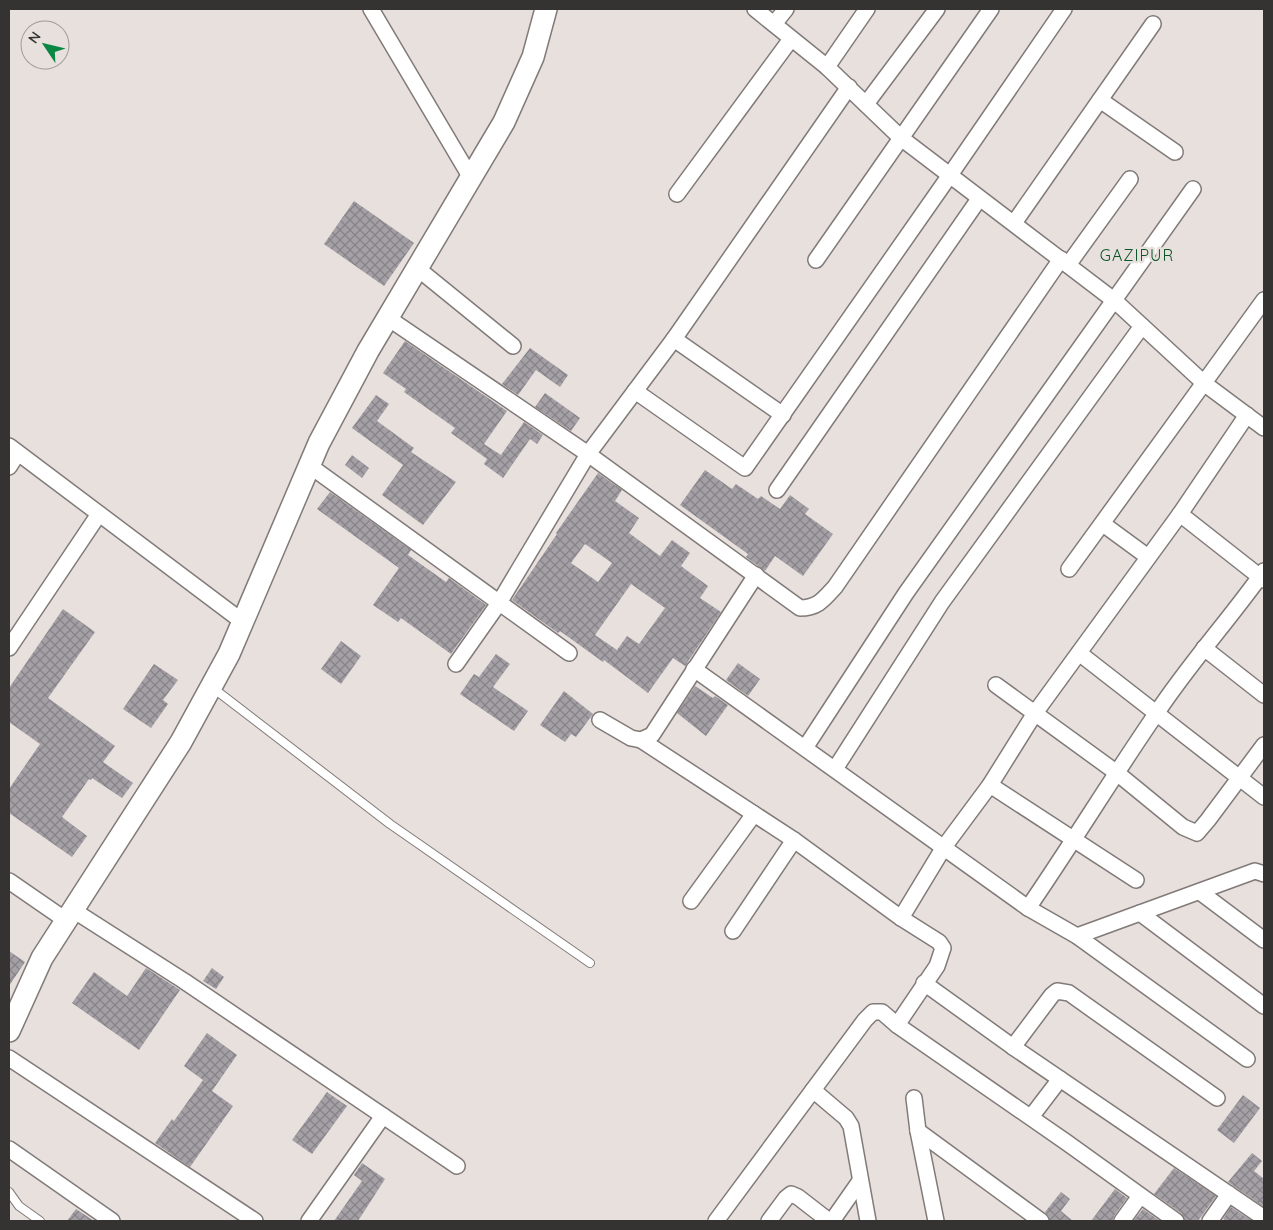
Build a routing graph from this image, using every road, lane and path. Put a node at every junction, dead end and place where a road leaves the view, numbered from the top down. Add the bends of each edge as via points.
1 (371, 9) edge
2 (546, 9) edge
3 (755, 9) edge
4 (786, 9) edge
5 (868, 9) edge
6 (937, 9) edge
7 (991, 9) edge
8 (1064, 9) edge
9 (774, 24) junction
10 (1153, 24) dead end
11 (791, 39) junction
12 (827, 67) junction
13 (849, 87) junction
14 (1100, 100) junction
15 (866, 104) junction
16 (901, 138) junction
17 (1175, 152) dead end
18 (950, 175) junction
19 (471, 178) junction
20 (1130, 179) dead end
21 (1194, 189) dead end
22 (677, 194) dead end
23 (979, 199) junction
24 (1014, 223) junction
25 (816, 260) dead end
26 (1065, 262) junction
27 (417, 268) junction
28 (1264, 300) edge
29 (1115, 302) junction
30 (388, 318) junction
31 (1142, 326) junction
32 (674, 339) junction
33 (513, 346) dead end
34 (1204, 384) junction
35 (635, 391) junction
36 (783, 415) junction
37 (1247, 415) junction
38 (1264, 428) edge
39 (13, 449) edge
40 (588, 454) junction
41 (310, 466) junction
42 (9, 467) edge
43 (777, 490) dead end
44 (99, 514) junction
45 (1180, 514) junction
46 (1104, 524) junction
47 (1148, 557) junction
48 (1069, 569) dead end
49 (756, 575) junction
50 (1263, 576) edge
51 (499, 603) junction
52 (243, 622) junction
53 (9, 648) edge
54 (1204, 648) junction
55 (569, 653) dead end
56 (1079, 653) junction
57 (456, 664) dead end
58 (694, 669) junction
59 (996, 685) dead end
60 (212, 686) junction
61 (1264, 695) edge
62 (1035, 713) junction
63 (1156, 713) junction
64 (600, 720) dead end
65 (641, 740) junction
66 (1264, 745) edge
67 (805, 748) junction
68 (835, 769) junction
69 (1117, 773) junction
70 (1240, 779) junction
71 (990, 784) junction
72 (1264, 797) edge
73 (754, 814) junction
74 (794, 840) junction
75 (1075, 840) junction
76 (944, 848) junction
77 (1264, 874) edge
78 (1136, 880) dead end
79 (9, 881) edge
80 (1200, 892) junction
81 (691, 901) dead end
82 (1028, 908) junction
83 (1140, 913) junction
84 (70, 916) junction
85 (901, 918) junction
86 (733, 931) dead end
87 (1077, 936) junction
88 (1264, 940) edge
89 (590, 963) dead end
90 (924, 984) junction
91 (1261, 999) edge
92 (897, 1025) junction
93 (9, 1031) edge
94 (1013, 1047) junction
95 (9, 1058) edge
96 (1247, 1059) dead end
97 (1060, 1079) junction
98 (813, 1090) junction
99 (914, 1098) dead end
100 (1217, 1098) dead end
101 (383, 1116) junction
102 (1031, 1117) junction
103 (918, 1131) junction
104 (9, 1149) edge
105 (457, 1166) dead end
106 (860, 1181) junction
107 (9, 1192) edge
108 (1229, 1194) junction
109 (1140, 1196) junction
110 (1264, 1218) edge
111 (40, 1221) edge
112 (112, 1221) edge
113 (255, 1221) edge
114 (309, 1221) edge
115 (716, 1221) edge
116 (769, 1221) edge
117 (830, 1221) edge
118 (868, 1221) edge
119 (936, 1221) edge
120 (1041, 1221) edge
121 (1122, 1221) edge
122 (1176, 1221) edge
123 (1210, 1221) edge

1 - 19 street
2 - 19 street via 533,57 504,122
3 - 9 street
4 - 9 street
5 - 12 street
6 - 15 street
7 - 16 street
8 - 18 street
9 - 11 street
10 - 14 street
11 - 12 street
11 - 22 street
12 - 13 street
13 - 15 street
13 - 32 street
14 - 17 street
14 - 24 street
15 - 16 street
16 - 18 street
16 - 25 street
18 - 23 street
18 - 36 street
19 - 27 street
20 - 26 street
21 - 29 street
23 - 24 street
23 - 43 street
24 - 26 street
26 - 29 street
26 - 49 street via 835,587 811,608 800,608
27 - 30 street
27 - 33 street
28 - 34 street
29 - 31 street
29 - 67 street via 906,592
30 - 40 street
30 - 41 street via 363,360
31 - 34 street
31 - 68 street via 942,602
32 - 35 street
32 - 36 street
34 - 37 street
34 - 46 street
35 - 36 street via 745,468
35 - 40 street
37 - 38 street
37 - 45 street
39 - 42 street
39 - 44 street
40 - 49 street
40 - 51 street
41 - 51 street
41 - 52 street
44 - 52 street
44 - 53 street
45 - 47 street
45 - 50 street
46 - 47 street
46 - 48 street
47 - 56 street
49 - 58 street
50 - 54 street
51 - 55 street
51 - 57 street
52 - 60 street
54 - 61 street
54 - 63 street
56 - 62 street
56 - 63 street
58 - 65 street via 652,735
58 - 67 street
59 - 62 street
60 - 84 street via 181,742
60 - 89 lane via 390,824
62 - 69 street
62 - 71 street
63 - 69 street
63 - 70 street
64 - 65 street via 631,738
65 - 73 street
66 - 70 street
67 - 68 street
68 - 76 street
69 - 70 street via 1183,827 1197,833
69 - 75 street
70 - 72 street
71 - 75 street
71 - 76 street
73 - 74 street
73 - 81 street
74 - 85 street
74 - 86 street
75 - 78 street
75 - 82 street
76 - 82 street
76 - 85 street
77 - 80 street via 1255,871
79 - 84 street
80 - 83 street
80 - 88 street
82 - 87 street
83 - 87 street
83 - 91 street
84 - 93 street via 42,958
84 - 101 street via 184,981
85 - 90 street via 939,942 943,948
87 - 96 street
90 - 92 street
90 - 94 street
92 - 98 street via 882,1012 873,1012
92 - 102 street
94 - 97 street
94 - 100 street via 1052,995 1057,991 1069,992
95 - 113 street
97 - 102 street
97 - 108 street
98 - 106 street via 851,1126
98 - 115 street
99 - 103 street
101 - 105 street
101 - 114 street
102 - 109 street
103 - 119 street
103 - 120 street
104 - 112 street
106 - 117 street
106 - 118 street
107 - 111 lane via 19,1206
108 - 110 street
108 - 123 street
109 - 121 street
109 - 122 street
116 - 117 street via 791,1194

